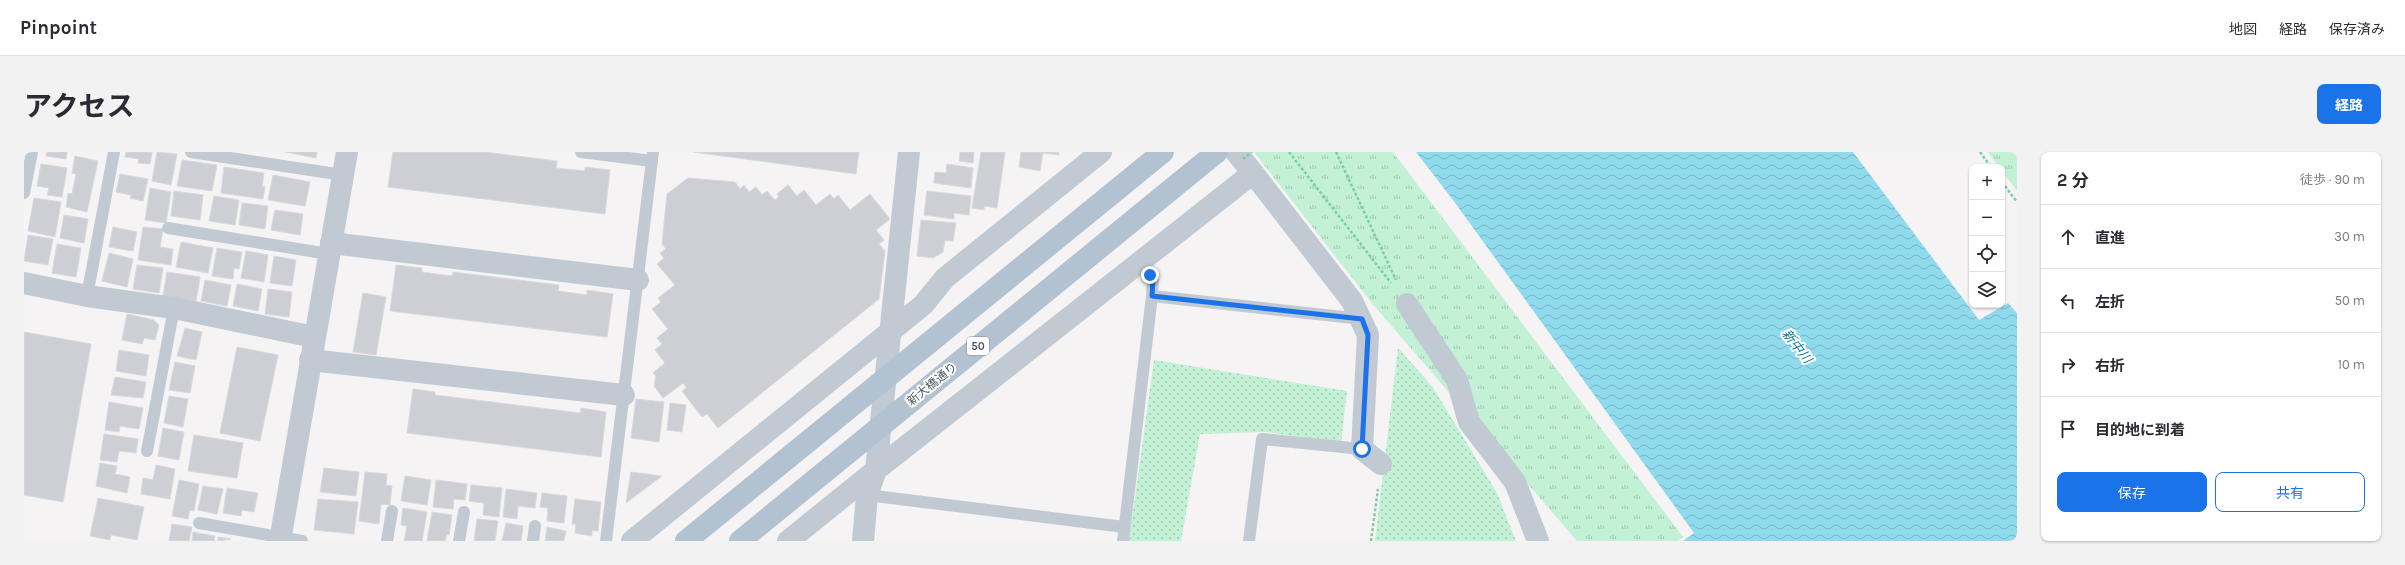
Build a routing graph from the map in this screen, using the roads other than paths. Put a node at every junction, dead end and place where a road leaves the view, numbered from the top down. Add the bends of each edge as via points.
1 (32, 152) edge
2 (114, 152) edge
3 (191, 152) edge
4 (348, 152) edge
5 (581, 152) edge
6 (909, 152) edge
7 (1101, 152) edge
8 (1163, 152) edge
9 (1216, 152) edge
10 (1236, 152) edge
11 (653, 157) edge
12 (1253, 173) junction
13 (343, 175) junction
14 (24, 193) edge
15 (168, 228) dead end
16 (330, 249) junction
17 (1141, 263) junction
18 (638, 280) junction
19 (24, 283) edge
20 (87, 296) junction
21 (1152, 296) junction
22 (1407, 304) road end
23 (174, 308) junction
24 (1362, 319) junction
25 (890, 333) junction
26 (314, 337) junction
27 (310, 360) junction
28 (624, 395) junction
29 (1362, 449) junction
30 (147, 451) dead end
31 (1381, 464) dead end
32 (876, 470) junction
33 (867, 495) junction
34 (392, 511) dead end
35 (464, 512) dead end
36 (199, 523) dead end
37 (536, 526) dead end
38 (1124, 526) junction
39 (280, 539) edge
40 (302, 541) edge
41 (387, 541) edge
42 (459, 541) edge
43 (533, 541) edge
44 (606, 541) edge
45 (632, 541) edge
46 (686, 541) edge
47 (740, 541) edge
48 (788, 541) edge
49 (863, 541) edge
50 (1123, 541) edge
51 (1249, 541) edge
52 (1538, 541) edge

1 - 14 lane
2 - 20 lane
3 - 13 lane
4 - 13 street
5 - 11 lane
6 - 25 street
7 - 25 street via 945,278 923,305
8 - 46 main road, bridge
9 - 47 main road, 新大橋通り / 50, bridge
10 - 12 street
11 - 18 lane
12 - 17 street
12 - 24 street via 1352,301
13 - 16 street
15 - 16 lane
16 - 18 street
16 - 26 street
17 - 21 lane via 1153,279
17 - 32 street
18 - 28 lane
19 - 20 street
20 - 23 street
21 - 24 lane
21 - 38 lane
22 - 52 street via 1457,380 1469,422 1515,482
23 - 26 street
23 - 30 lane
24 - 29 street via 1368,335
25 - 32 street
25 - 45 street
26 - 27 street
27 - 28 street
27 - 39 street
28 - 44 lane
29 - 31 street
29 - 51 lane via 1262,439
32 - 33 street
32 - 48 street
33 - 38 lane
33 - 49 street
34 - 41 lane
35 - 42 lane
36 - 39 lane
37 - 43 lane
38 - 50 lane
39 - 40 lane

